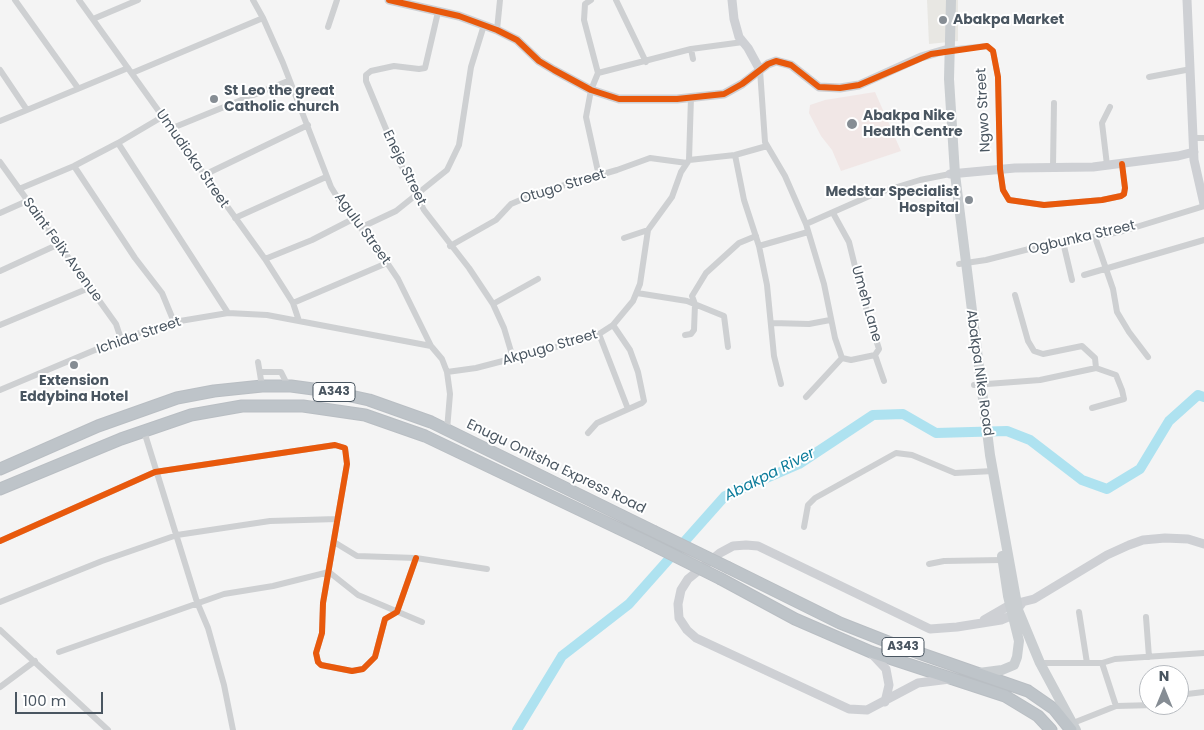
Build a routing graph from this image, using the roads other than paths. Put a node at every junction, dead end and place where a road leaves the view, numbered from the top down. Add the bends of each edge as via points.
1 (15, 0) edge
2 (79, 0) edge
3 (138, 0) edge
4 (253, 0) edge
5 (337, 0) edge
6 (389, 0) edge
7 (500, 0) edge
8 (591, 0) edge
9 (616, 0) edge
10 (732, 0) edge
11 (947, 0) edge
12 (951, 0) edge
13 (1187, 0) edge
14 (401, 1) edge
15 (438, 12) junction
16 (263, 18) junction
17 (93, 19) junction
18 (484, 25) junction
19 (328, 27) dead end
20 (497, 30) junction
21 (743, 42) junction
22 (691, 49) junction
23 (948, 50) junction
24 (693, 59) dead end
25 (646, 62) junction
26 (1190, 69) junction
27 (0, 70) edge
28 (130, 70) junction
29 (760, 70) junction
30 (598, 73) junction
31 (1149, 77) dead end
32 (288, 81) junction
33 (78, 88) junction
34 (591, 90) junction
35 (691, 97) junction
36 (1054, 103) dead end
37 (1110, 107) dead end
38 (27, 110) junction
39 (162, 117) junction
40 (0, 121) edge
41 (308, 125) junction
42 (170, 129) junction
43 (1194, 138) junction
44 (1204, 138) edge
45 (118, 143) junction
46 (767, 146) junction
47 (1194, 152) junction
48 (735, 155) junction
49 (0, 162) edge
50 (688, 162) junction
51 (1122, 164) junction
52 (1107, 165) junction
53 (74, 166) junction
54 (1053, 167) junction
55 (1000, 169) junction
56 (953, 174) junction
57 (204, 175) junction
58 (599, 176) junction
59 (326, 177) junction
60 (19, 188) junction
61 (416, 195) junction
62 (27, 201) junction
63 (1204, 205) edge
64 (0, 213) edge
65 (833, 213) junction
66 (235, 218) junction
67 (353, 219) junction
68 (806, 224) junction
69 (362, 227) junction
70 (648, 230) junction
71 (808, 232) junction
72 (756, 236) junction
73 (1095, 237) junction
74 (624, 238) dead end
75 (1204, 240) edge
76 (1063, 242) junction
77 (59, 244) junction
78 (450, 246) junction
79 (760, 246) junction
80 (264, 259) junction
81 (387, 263) junction
82 (962, 264) junction
83 (1106, 268) junction
84 (0, 271) edge
85 (1084, 274) dead end
86 (538, 279) dead end
87 (1072, 280) dead end
88 (89, 288) junction
89 (637, 293) junction
90 (1014, 295) dead end
91 (694, 302) junction
92 (293, 303) junction
93 (493, 304) junction
94 (228, 313) junction
95 (830, 320) junction
96 (299, 321) junction
97 (174, 322) junction
98 (772, 323) junction
99 (613, 325) junction
100 (0, 326) edge
101 (599, 334) junction
102 (685, 335) dead end
103 (121, 339) junction
104 (431, 346) junction
105 (728, 347) dead end
106 (875, 355) junction
107 (1148, 357) dead end
108 (513, 358) junction
109 (842, 358) junction
110 (258, 362) dead end
111 (1096, 368) junction
112 (260, 372) junction
113 (447, 372) junction
114 (884, 381) dead end
115 (781, 384) dead end
116 (977, 384) junction
117 (262, 386) junction
118 (288, 386) junction
119 (0, 390) edge
120 (806, 397) dead end
121 (1092, 408) dead end
122 (628, 409) junction
123 (144, 430) junction
124 (448, 430) junction
125 (588, 433) dead end
126 (0, 469) edge
127 (990, 471) junction
128 (156, 472) junction
129 (0, 489) edge
130 (337, 519) junction
131 (804, 527) dead end
132 (177, 535) junction
133 (0, 541) edge
134 (334, 542) junction
135 (1204, 544) edge
136 (416, 558) junction
137 (1002, 560) junction
138 (929, 564) dead end
139 (487, 568) dead end
140 (329, 572) junction
141 (0, 602) edge
142 (197, 602) junction
143 (1016, 610) junction
144 (397, 612) junction
145 (1079, 612) dead end
146 (1146, 617) dead end
147 (422, 622) dead end
148 (0, 630) edge
149 (59, 652) dead end
150 (871, 652) junction
151 (1204, 653) edge
152 (1149, 657) junction
153 (35, 662) junction
154 (1040, 663) junction
155 (1087, 663) junction
156 (1102, 663) junction
157 (978, 673) junction
158 (950, 679) junction
159 (0, 686) edge
160 (1204, 692) edge
161 (1189, 693) edge
162 (885, 702) junction
163 (1139, 705) edge
164 (1116, 706) junction
165 (1073, 728) edge
166 (108, 730) edge
167 (233, 730) edge
168 (1051, 730) edge

1 - 33 street
2 - 17 street, Umudioka Street
3 - 17 street
4 - 16 street, Agulu Street
5 - 19 street
6 - 14 street
7 - 20 street
8 - 30 street via 585,4 584,20
9 - 25 street
10 - 21 street via 734,20
11 - 23 main road, Abakpa Nike Road
12 - 23 main road, Abakpa Nike Road
13 - 26 street
14 - 15 street
15 - 18 street
15 - 61 street, Eneje Street via 426,68 394,66 366,75 383,125
16 - 28 street
16 - 32 street, Agulu Street
17 - 28 street, Umudioka Street
18 - 20 street
18 - 61 street via 471,67 455,156 448,170
20 - 34 street via 526,46 539,62
21 - 22 street
21 - 29 street
22 - 24 street
22 - 25 street
23 - 29 street via 921,57 860,85 829,90 819,88 791,65 776,61
23 - 55 street, Ngwo Street via 987,46 992,51 998,77
23 - 56 main road, Abakpa Nike Road
25 - 30 street
26 - 31 street
26 - 43 street
27 - 38 street
28 - 33 street
28 - 39 street, Umudioka Street
29 - 35 street via 724,94
29 - 46 street via 762,131
30 - 34 street
32 - 41 street, Agulu Street
32 - 42 street
33 - 38 street
34 - 35 street via 619,99
34 - 58 street via 586,117
35 - 50 street, Akpugo Street
36 - 54 street
37 - 52 street via 1102,123
38 - 40 street
39 - 42 street, Umudioka Street
39 - 45 street
41 - 57 street
41 - 59 street, Agulu Street
42 - 57 street, Umudioka Street
43 - 44 street
43 - 47 street
45 - 53 street
45 - 94 street
46 - 48 street, Otugo Street
46 - 68 street via 785,176
47 - 51 street
47 - 63 street
48 - 50 street, Otugo Street
48 - 72 street via 744,200
49 - 60 street, Saint Felix Avenue
50 - 58 street, Otugo Street via 650,158
50 - 70 street, Akpugo Street via 672,197
51 - 52 street
51 - 55 street, Ngwo Street via 1125,188 1121,196 1044,205 1009,200 1003,190
52 - 54 street
53 - 60 street
53 - 97 street via 162,293
54 - 55 street
55 - 56 street
56 - 65 street via 874,194
56 - 82 main road, Abakpa Nike Road
57 - 66 street, Umudioka Street
58 - 78 street, Otugo Street via 521,198 510,204 496,220
59 - 66 street
59 - 67 street, Agulu Street
60 - 62 street, Saint Felix Avenue
61 - 69 street via 396,210
61 - 78 street, Eneje Street
62 - 64 street
62 - 77 street, Saint Felix Avenue
63 - 73 street, Ogbunka Street
65 - 68 street
65 - 106 street, Umeh Lane via 849,242 879,349
66 - 80 street, Umudioka Street
67 - 69 street, Agulu Street
67 - 80 street
68 - 71 street
69 - 81 street, Agulu Street
70 - 74 street
70 - 89 street, Akpugo Street
71 - 79 street
71 - 95 street via 824,284
72 - 79 street
72 - 91 street via 738,243 712,267 692,296
73 - 76 street, Ogbunka Street
73 - 83 street
75 - 83 street
76 - 82 street, Ogbunka Street
76 - 87 street
77 - 84 street
77 - 88 street, Saint Felix Avenue
78 - 93 street, Eneje Street
79 - 98 street
80 - 92 street, Umudioka Street
81 - 92 street
81 - 104 street, Agulu Street via 398,278
82 - 116 main road, Abakpa Nike Road
83 - 85 street
83 - 107 street via 1117,312
86 - 93 street
88 - 100 street
88 - 103 street, Saint Felix Avenue via 116,324
89 - 91 street
89 - 99 street, Akpugo Street
90 - 111 street via 1034,352 1043,354 1082,346 1095,358
91 - 102 street via 694,330
91 - 105 street via 724,316
92 - 96 street, Umudioka Street
93 - 108 street, Eneje Street
94 - 96 street, Ichida Street
94 - 97 street, Ichida Street
95 - 98 street via 809,324
95 - 109 street
96 - 104 street, Ichida Street
97 - 103 street, Ichida Street
98 - 115 street via 774,356
99 - 101 street, Akpugo Street
99 - 122 street via 630,350 643,397 642,404
101 - 108 street, Akpugo Street
101 - 122 street
103 - 119 street, Ichida Street
104 - 113 street, Agulu Street via 442,359
106 - 109 street, Umeh Lane via 851,360
106 - 114 street
108 - 113 street, Akpugo Street
109 - 120 street
110 - 112 street
111 - 116 street via 1040,380
111 - 121 street via 1116,375 1124,399
112 - 117 street
112 - 118 street via 281,372
113 - 124 street, Agulu Street via 450,394
116 - 127 main road, Abakpa Nike Road
117 - 118 highway, Enugu Onitsha Express Road / A343
117 - 126 highway, Enugu Onitsha Express Road / A343 via 178,398 137,411
118 - 124 highway, Enugu Onitsha Express Road / A343 via 370,400
122 - 125 street via 596,423
123 - 128 street
123 - 129 highway, Enugu Onitsha Express Road / A343
123 - 150 highway, Enugu Onitsha Express Road / A343, bridge via 200,413 242,406 296,405 356,414 425,436 647,542 795,619
124 - 157 highway, Enugu Onitsha Express Road / A343, bridge via 840,623
127 - 131 street via 955,473 905,453 896,454 815,498 808,505
127 - 137 main road, Abakpa Nike Road
127 - 143 main road, Abakpa Nike Road
128 - 130 street via 335,444 345,448 348,454
128 - 132 street
128 - 133 street
130 - 132 street via 270,521
130 - 134 street
132 - 141 street
132 - 142 street
134 - 136 street via 357,556
134 - 140 street
135 - 143 street via 1177,538 1143,540 1107,554
136 - 139 street
136 - 144 street
137 - 138 street
137 - 143 main road, Abakpa Nike Road
140 - 142 street
140 - 144 street via 358,595
140 - 144 street via 322,632 316,653 321,665 342,670 363,669 375,657 385,619
142 - 149 street
142 - 167 street via 208,628
143 - 154 main road, Abakpa Nike Road
143 - 157 main road via 1019,641 1014,665
143 - 162 street via 957,627 930,628 758,546 746,545 733,546 720,553 688,579 681,590 679,618 696,638 849,709 867,710
144 - 147 street
145 - 155 street
146 - 152 street
148 - 153 street
150 - 158 highway, Enugu Onitsha Express Road / A343
150 - 162 street via 886,669
151 - 152 street
152 - 156 street
153 - 159 street
153 - 166 street
154 - 155 street
154 - 165 main road, Abakpa Nike Road
155 - 156 street
156 - 164 street
157 - 165 highway, Enugu Onitsha Express Road / A343 via 1010,683 1040,698
158 - 162 street via 918,684
158 - 168 highway, Enugu Onitsha Express Road / A343 via 1005,696 1038,716
160 - 161 street
163 - 164 street
164 - 165 street

